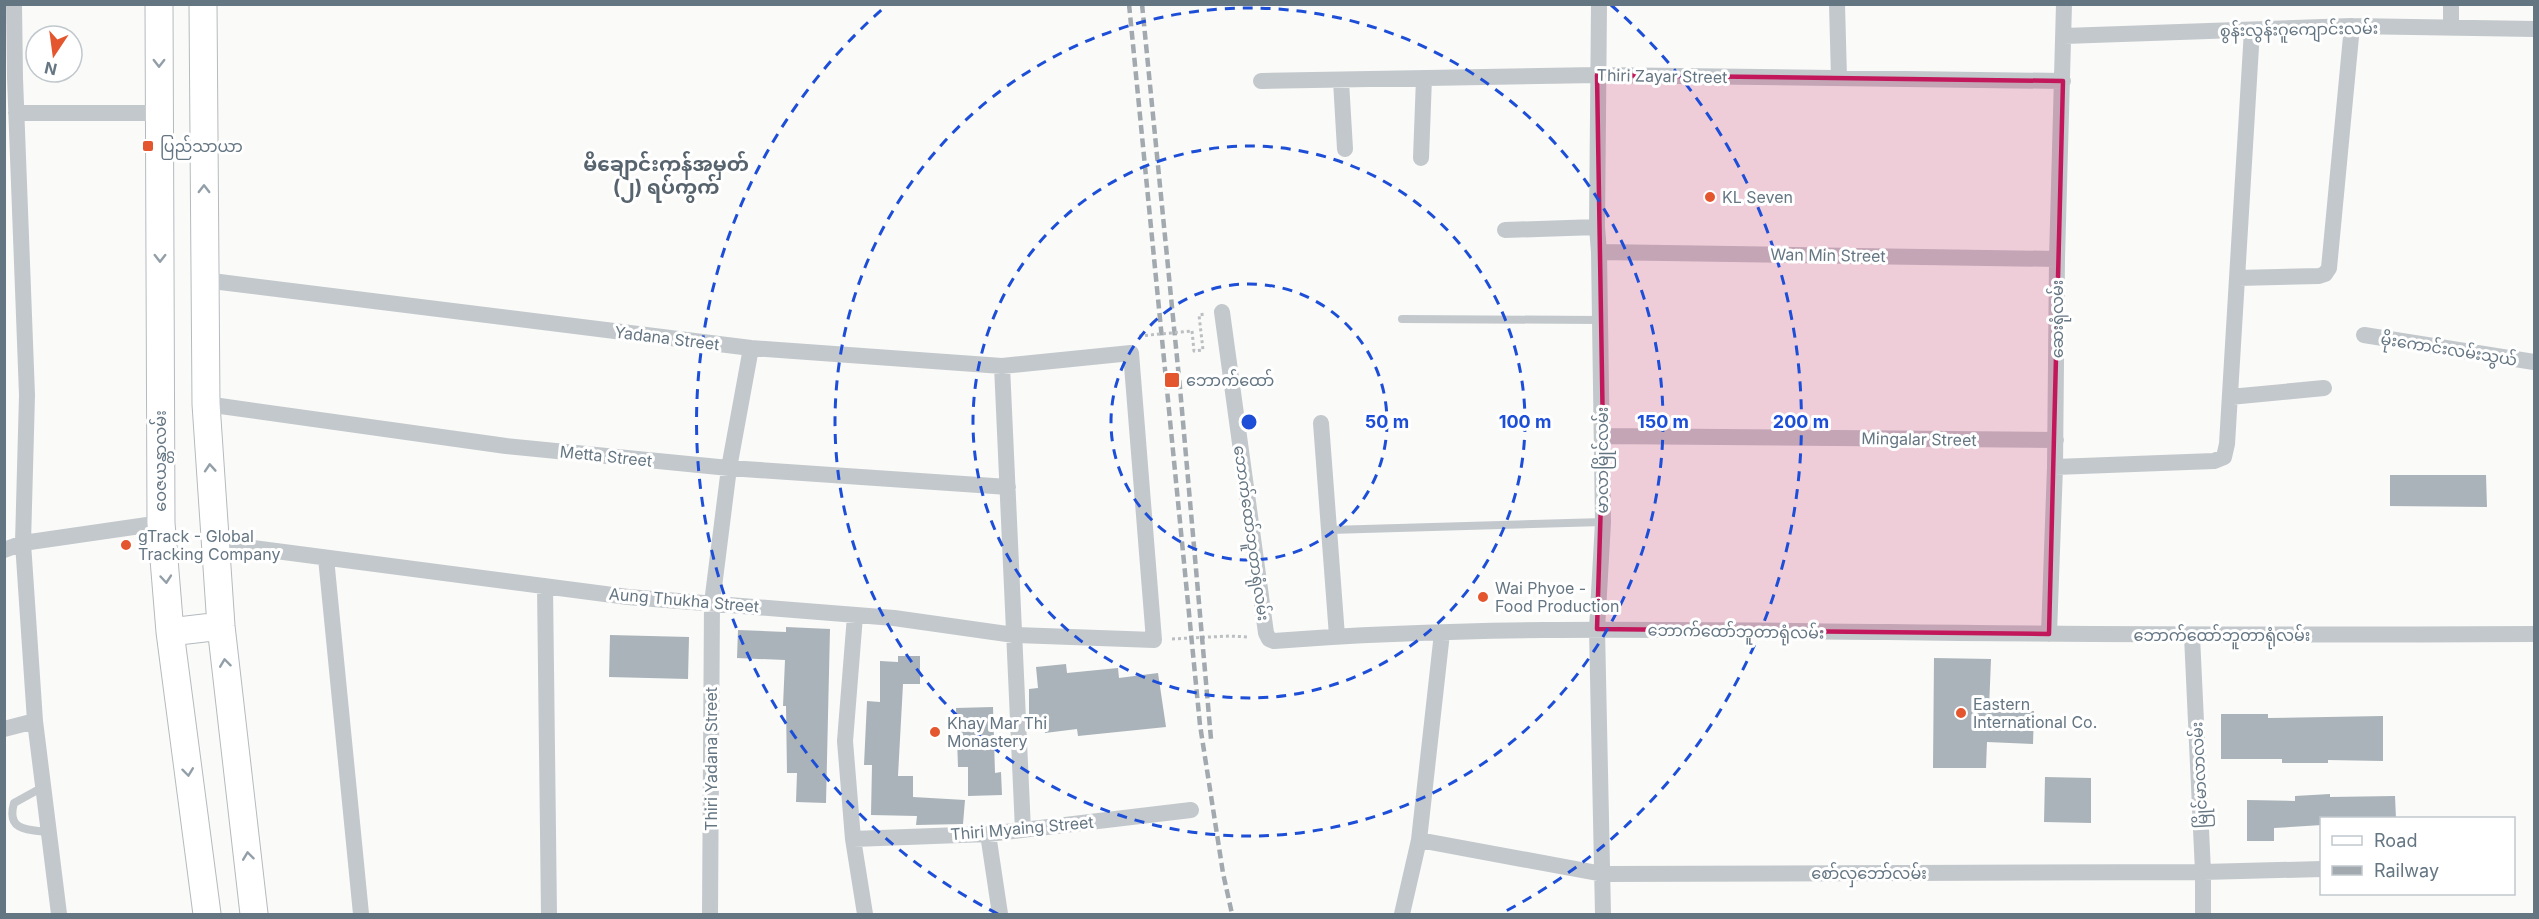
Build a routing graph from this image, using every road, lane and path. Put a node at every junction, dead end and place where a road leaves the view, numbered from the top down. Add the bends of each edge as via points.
1 (14, 4) edge
2 (159, 4) edge
3 (204, 4) edge
4 (1599, 4) edge
5 (1837, 4) edge
6 (2064, 4) edge
7 (2451, 4) edge
8 (2352, 26) junction
9 (2451, 28) junction
10 (2535, 29) edge
11 (2252, 30) junction
12 (2064, 36) junction
13 (1598, 75) junction
14 (10, 78) edge
15 (1424, 78) junction
16 (1839, 78) junction
17 (1261, 81) dead end
18 (1341, 81) junction
19 (2063, 81) junction
20 (16, 113) junction
21 (159, 113) junction
22 (1345, 149) dead end
23 (1421, 158) dead end
24 (1597, 227) junction
25 (1505, 230) dead end
26 (1599, 252) junction
27 (2056, 259) junction
28 (2237, 278) junction
29 (204, 280) junction
30 (1222, 312) joint
31 (1401, 319) dead end
32 (1600, 320) junction
33 (2364, 335) dead end
34 (1139, 336) dead end
35 (752, 348) junction
36 (2535, 362) edge
37 (1002, 366) junction
38 (2324, 388) dead end
39 (2230, 397) junction
40 (206, 404) junction
41 (1321, 423) dead end
42 (1603, 436) junction
43 (2056, 440) junction
44 (2055, 466) junction
45 (729, 468) junction
46 (1008, 487) junction
47 (1602, 522) junction
48 (161, 523) junction
49 (1330, 530) junction
50 (23, 543) junction
51 (215, 543) junction
52 (4, 550) edge
53 (326, 558) junction
54 (545, 586) junction
55 (712, 603) junction
56 (855, 616) junction
57 (221, 627) junction
58 (1597, 629) junction
59 (170, 632) junction
60 (1442, 633) junction
61 (1014, 634) junction
62 (2049, 634) junction
63 (2535, 634) edge
64 (1337, 636) junction
65 (2192, 636) junction
66 (1269, 639) junction
67 (1154, 640) junction
68 (35, 721) junction
69 (4, 729) edge
70 (43, 787) junction
71 (1191, 810) dead end
72 (1023, 830) junction
73 (48, 832) junction
74 (988, 834) junction
75 (853, 839) junction
76 (1419, 840) junction
77 (2320, 869) edge
78 (2203, 872) junction
79 (1603, 874) junction
80 (59, 915) edge
81 (207, 915) edge
82 (254, 915) edge
83 (361, 915) edge
84 (549, 915) edge
85 (710, 915) edge
86 (865, 915) edge
87 (1000, 915) edge
88 (1402, 915) edge
89 (1603, 915) edge
90 (2203, 915) edge

1 - 14 street
2 -> 21 main road, ဝေဇယန္တာလမ်း
29 -> 3 main road
4 - 13 street, မာလာမြိုင်လမ်း
5 - 16 street
6 - 12 street, ဆေးရုံလမ်း
7 - 9 street
8 - 9 street, စွန်းလွန်းဂူကျောင်းလမ်း
8 - 11 street, စွန်းလွန်းဂူကျောင်းလမ်း
8 - 28 street via 2329,268 2319,276
9 - 10 street, စွန်းလွန်းဂူကျောင်းလမ်း
11 - 12 street, စွန်းလွန်းဂူကျောင်းလမ်း
11 - 28 street
12 - 19 street, ဆေးရုံလမ်း
13 - 15 street, Thiri Zayar Street
13 - 16 street, Thiri Zayar Street
13 - 24 street, မာလာမြိုင်လမ်း
14 - 20 street
15 - 18 street, Thiri Zayar Street
15 - 23 street
16 - 19 street, Thiri Zayar Street
17 - 18 street, Thiri Zayar Street
18 - 22 street
19 - 27 street, ဆေးရုံလမ်း
20 - 21 street
20 - 50 street via 27,395
21 -> 48 main road, ဝေဇယန္တာလမ်း
24 - 25 street
24 - 26 street, မာလာမြိုင်လမ်း
26 - 27 street, Wan Min Street
26 - 32 street, မာလာမြိုင်လမ်း
27 - 43 street, ဆေးရုံလမ်း
28 - 39 street
29 - 35 street, Yadana Street
29 - 40 main road
30 - 34 path, bridge via 1199,315 1203,350 1194,351 1192,331
30 - 66 street, ဘောက်ထော်ဘူတာရုံလမ်း
31 - 32 lane
32 - 42 street, မာလာမြိုင်လမ်း
33 - 36 street, မိုးကောင်းလမ်းသွယ်
35 - 37 street, Yadana Street
35 - 45 street, Thiri Yadana Street
37 - 46 street
37 - 67 street, Yadana Street via 1131,352
38 - 39 street
39 - 44 street via 2224,457 2214,461
40 - 45 street, Metta Street via 506,446
51 -> 40 main road
41 - 49 street
42 - 43 street, Mingalar Street
42 - 47 street, မာလာမြိုင်လမ်း
43 - 44 street, ဆေးရုံလမ်း
44 - 62 street, ဆေးရုံလမ်း
45 - 46 street, Metta Street
45 - 55 street, Thiri Yadana Street
46 - 61 street
47 - 49 lane
47 - 58 street, မာလာမြိုင်လမ်း
48 - 50 street
48 -> 59 main road, ဝေဇယန္တာလမ်း
49 - 64 street
50 - 52 street
50 - 68 street
51 - 53 street, Aung Thukha Street
51 - 57 main road
53 - 54 street, Aung Thukha Street
53 - 83 street
54 - 55 street, Aung Thukha Street
54 - 84 street
55 - 56 street, Aung Thukha Street
55 - 85 street, Thiri Yadana Street
56 - 61 street, Aung Thukha Street
56 - 75 street via 845,741
57 - 59 main road
82 -> 57 main road
58 - 60 street, ဘောက်ထော်ဘူတာရုံလမ်း
58 - 62 street, ဘောက်ထော်ဘူတာရုံလမ်း
58 - 79 street, မာလာမြိုင်လမ်း
59 -> 81 main road, ဝေဇယန္တာလမ်း
60 - 64 street, ဘောက်ထော်ဘူတာရုံလမ်း
60 - 76 street
61 - 67 street, Aung Thukha Street
61 - 72 street
62 - 65 street, ဘောက်ထော်ဘူတာရုံလမ်း
63 - 65 street, ဘောက်ထော်ဘူတာရုံလမ်း
64 - 66 street, ဘောက်ထော်ဘူတာရုံလမ်း
65 - 78 street, မြိုင်မာလာလမ်း
66 - 67 path via 1229,636
68 - 69 street
68 - 70 street
70 - 73 street
70 - 73 lane via 14,803 12,810 20,828
71 - 72 street, Thiri Myaing Street
72 - 74 street, Thiri Myaing Street
73 - 80 street
74 - 75 street, Thiri Myaing Street
74 - 87 street
75 - 86 street
76 - 79 street, စော်လှဘော်လမ်း
76 - 88 street
77 - 78 street, စော်လှဘော်လမ်း
78 - 79 street, စော်လှဘော်လမ်း
78 - 90 street, မြိုင်မာလာလမ်း
79 - 89 street, မာလာမြိုင်လမ်း

